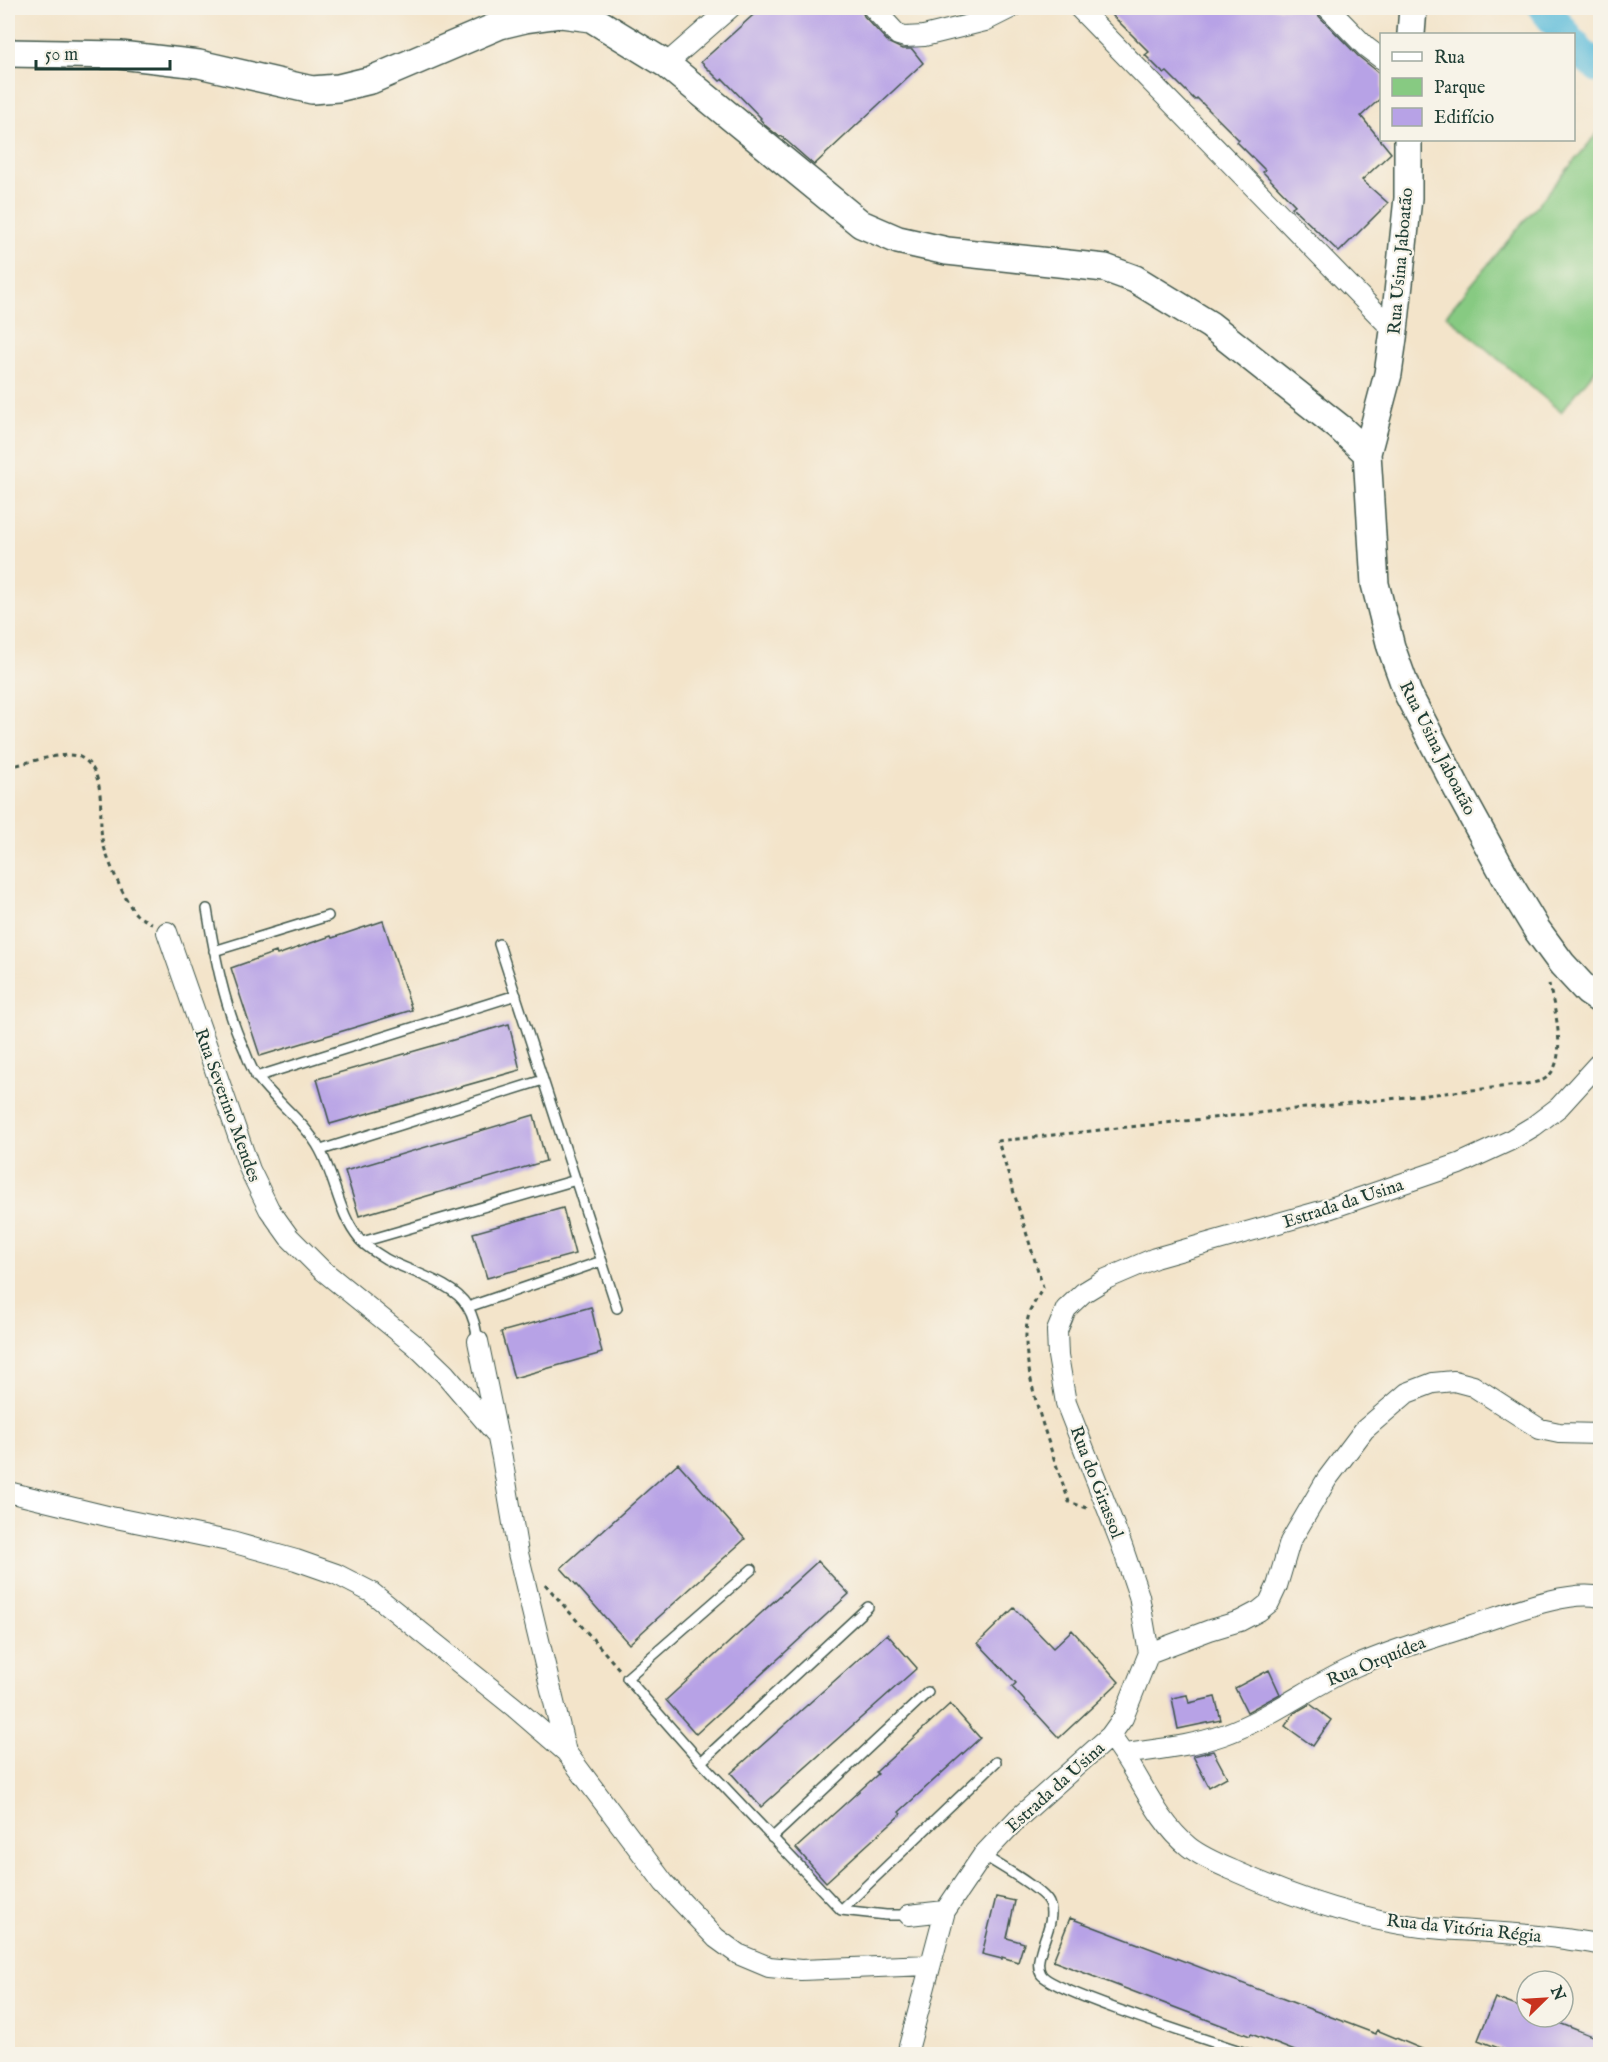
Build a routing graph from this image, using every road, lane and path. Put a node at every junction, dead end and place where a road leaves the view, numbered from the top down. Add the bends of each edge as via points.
1 (730, 8) edge
2 (873, 8) edge
3 (1011, 8) edge
4 (1079, 8) edge
5 (1328, 8) edge
6 (1413, 8) edge
7 (589, 13) edge
8 (1411, 33) edge
9 (8, 53) edge
10 (1380, 58) edge
11 (666, 64) junction
12 (1408, 141) edge
13 (1394, 332) junction
14 (1367, 453) junction
15 (8, 767) edge
16 (207, 909) dead end
17 (328, 916) dead end
18 (167, 932) joint
19 (499, 944) dead end
20 (214, 951) junction
21 (1549, 983) dead end
22 (516, 995) junction
23 (1600, 1000) edge
24 (1600, 1062) edge
25 (256, 1077) junction
26 (543, 1080) junction
27 (321, 1150) junction
28 (576, 1180) junction
29 (362, 1242) junction
30 (602, 1262) junction
31 (468, 1307) junction
32 (617, 1308) dead end
33 (1066, 1310) joint
34 (478, 1341) joint
35 (1600, 1434) edge
36 (498, 1436) junction
37 (8, 1491) edge
38 (1110, 1516) junction
39 (752, 1569) dead end
40 (541, 1580) dead end
41 (1600, 1597) edge
42 (868, 1607) dead end
43 (1149, 1653) junction
44 (627, 1678) junction
45 (928, 1692) dead end
46 (1110, 1737) junction
47 (566, 1752) junction
48 (1125, 1754) junction
49 (701, 1762) junction
50 (996, 1762) dead end
51 (772, 1838) junction
52 (983, 1855) junction
53 (841, 1910) junction
54 (945, 1911) junction
55 (909, 1916) joint
56 (1600, 1945) edge
57 (930, 1965) junction
58 (907, 2055) edge
59 (1249, 2055) edge

1 - 11 street
2 - 3 street via 898,35 905,37 985,21
4 - 13 street
5 - 10 street
6 - 8 street
7 - 9 street via 509,23 371,80 312,90 199,64 120,55
7 - 11 street
11 - 14 street via 861,224 898,240 947,251 1105,268 1136,279 1210,324
12 - 13 street, Rua Usina Jaboatão via 1408,198
13 - 14 street, Rua Usina Jaboatão via 1384,392
14 - 23 street, Rua Usina Jaboatão via 1375,584 1408,694 1537,930 1562,964
15 - 18 path via 66,755 80,757 89,765 98,778 102,840 118,882 137,914
16 - 20 lane
17 - 20 lane
18 - 36 street, Rua Severino Mendes via 250,1170 269,1209 289,1237 321,1269 445,1374
19 - 22 lane
20 - 25 lane via 232,1023
21 - 38 path via 1558,1025 1558,1048 1553,1068 1543,1080 998,1141 1044,1287 1030,1313 1025,1350 1034,1394 1069,1502
22 - 25 lane
22 - 26 lane
24 - 33 street, Estrada da Usina via 1558,1107 1534,1126 1460,1164 1328,1209 1155,1258 1106,1279 1083,1293
25 - 27 lane
26 - 27 lane
26 - 28 lane
27 - 29 lane via 340,1205
28 - 29 lane
28 - 30 lane
29 - 31 lane via 460,1296
30 - 31 lane
30 - 32 lane
31 - 34 lane
33 - 38 street, Rua do Girassol via 1057,1331 1066,1403
34 - 36 street
35 - 43 street via 1540,1429 1473,1386 1455,1381 1433,1383 1407,1393 1364,1430 1327,1479 1290,1542 1269,1603 1240,1621
36 - 47 street via 518,1553
37 - 47 street via 228,1541 336,1574 371,1592
38 - 43 street, Rua do Girassol via 1139,1596
39 - 44 lane
40 - 44 path
41 - 48 street, Rua Orquídea via 1533,1605 1402,1648 1357,1666 1275,1712 1221,1736
42 - 49 lane
43 - 46 street, Estrada da Usina via 1123,1718
44 - 49 lane
45 - 51 lane
46 - 48 street, Rua da Vitória Régia
46 - 52 street, Estrada da Usina via 1017,1819
47 - 57 street via 664,1882 716,1938 738,1954 769,1967 801,1970
48 - 56 street, Rua da Vitória Régia via 1153,1806 1190,1847 1257,1881 1396,1924 1531,1934
49 - 51 lane
50 - 53 lane
51 - 53 lane
52 - 54 street, Estrada da Usina
52 - 59 lane via 1049,1901 1051,1915 1038,1961 1041,1974 1049,1982
53 - 55 lane
54 - 55 street
54 - 57 street, Estrada da Usina
57 - 58 street, Estrada da Usina

